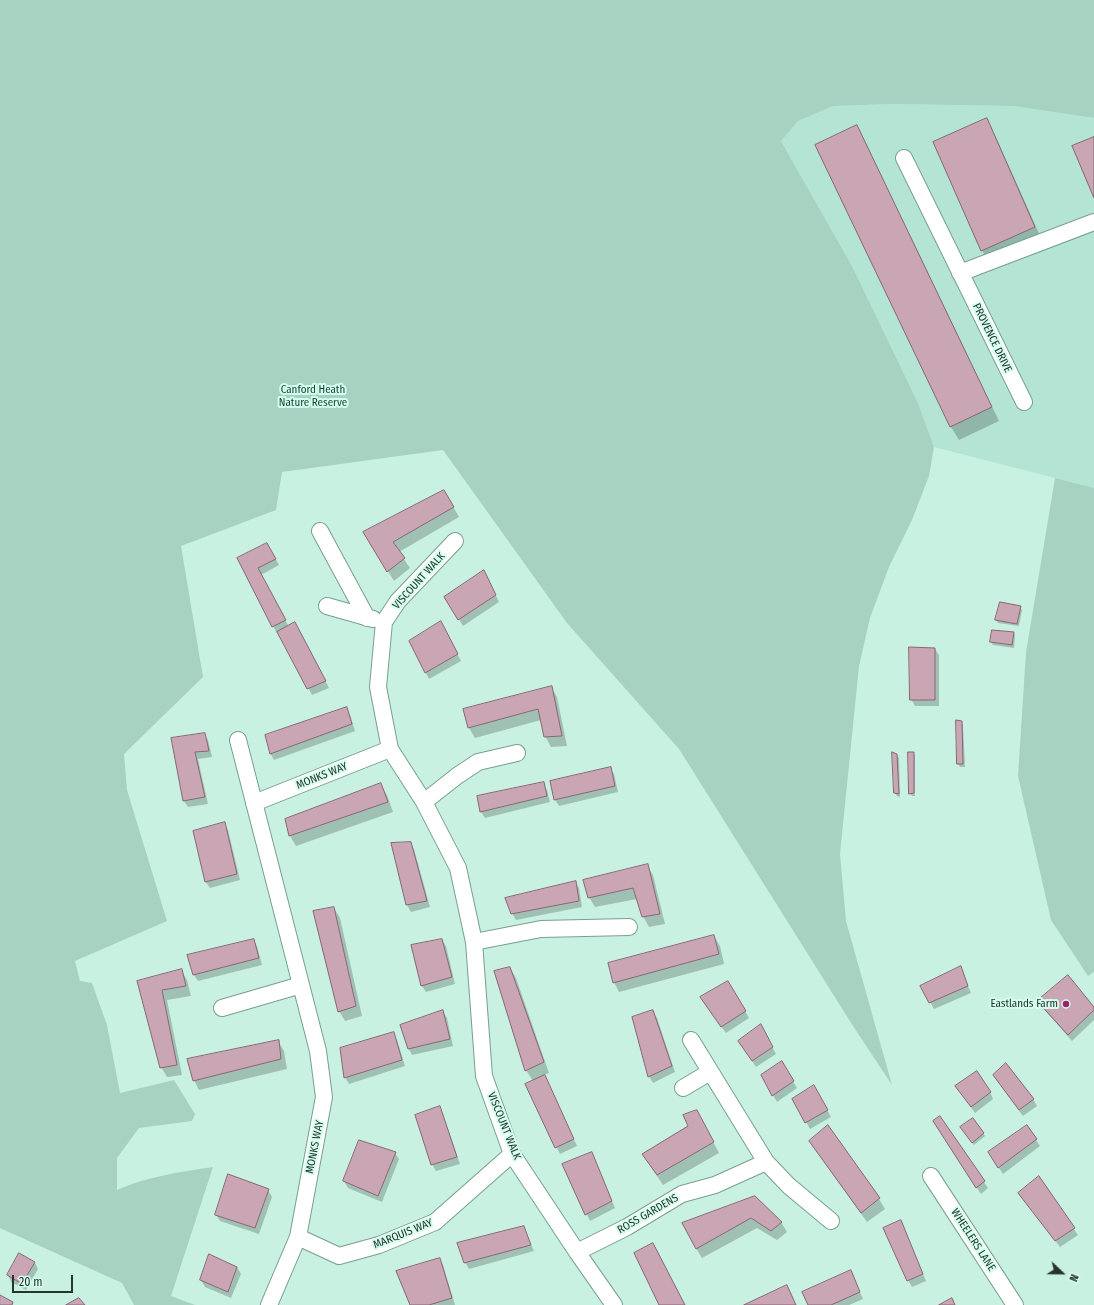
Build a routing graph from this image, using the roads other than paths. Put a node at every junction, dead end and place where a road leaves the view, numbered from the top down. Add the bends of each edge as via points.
1 (904, 158) dead end
2 (1094, 222) edge
3 (960, 273) junction
4 (1024, 402) dead end
5 (320, 531) dead end
6 (454, 541) dead end
7 (326, 606) dead end
8 (367, 618) junction
9 (384, 622) junction
10 (238, 740) dead end
11 (390, 749) junction
12 (517, 753) dead end
13 (424, 802) junction
14 (254, 803) junction
15 (629, 927) dead end
16 (474, 942) junction
17 (301, 985) junction
18 (222, 1008) dead end
19 (691, 1040) dead end
20 (710, 1072) junction
21 (683, 1088) dead end
22 (512, 1154) junction
23 (766, 1162) junction
24 (930, 1176) dead end
25 (831, 1221) dead end
26 (298, 1237) junction
27 (577, 1252) junction
28 (269, 1305) edge
29 (614, 1305) edge
30 (1015, 1305) edge

1 - 3 street, PROVENCE DRIVE
2 - 3 street
3 - 4 street, PROVENCE DRIVE
5 - 8 street
6 - 9 street, VISCOUNT WALK via 398,601
7 - 8 street
8 - 9 street
9 - 11 street, VISCOUNT WALK via 378,687
10 - 14 street, MONKS WAY
11 - 13 street, VISCOUNT WALK
11 - 14 street, MONKS WAY
12 - 13 street via 478,762
13 - 16 street, VISCOUNT WALK via 458,868
14 - 17 street, MONKS WAY
15 - 16 street via 541,929
16 - 22 street, VISCOUNT WALK via 484,1076
17 - 18 street
17 - 26 street, MONKS WAY via 318,1051 324,1097
19 - 20 street
20 - 21 street
20 - 23 street
22 - 26 street, MARQUIS WAY via 435,1222 379,1245 339,1256
22 - 27 street, VISCOUNT WALK
23 - 25 street via 789,1186
23 - 27 street, ROSS GARDENS via 715,1185 682,1194 627,1227
24 - 30 street, WHEELERS LANE
26 - 28 street, MONKS WAY
27 - 29 street, VISCOUNT WALK

